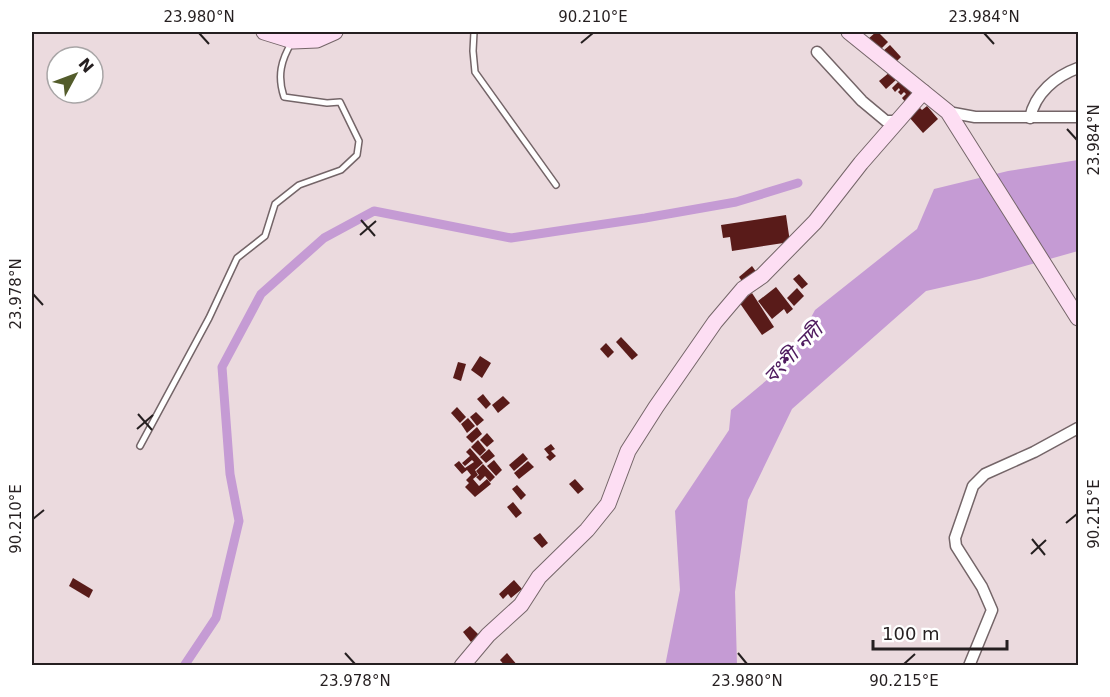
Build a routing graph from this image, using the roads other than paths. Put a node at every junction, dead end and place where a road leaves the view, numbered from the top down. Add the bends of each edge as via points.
1 (264, 32) edge
2 (335, 32) edge
3 (474, 32) edge
4 (849, 32) edge
5 (293, 40) junction
6 (817, 52) dead end
7 (1078, 68) edge
8 (923, 92) junction
9 (948, 112) junction
10 (1078, 117) edge
11 (1030, 118) junction
12 (896, 121) junction
13 (556, 185) dead end
14 (1078, 318) edge
15 (1078, 428) edge
16 (140, 446) dead end
17 (462, 666) edge
18 (969, 666) edge

1 - 5 street
2 - 5 street via 317,40
3 - 13 lane via 475,72
4 - 8 street
5 - 16 lane via 282,58 279,83 284,97 340,102 359,141 357,155 341,170 299,185 275,204 265,236 237,258
6 - 12 street via 862,101 886,121
7 - 11 street via 1062,74 1045,89
8 - 9 street
8 - 12 street
9 - 11 street via 975,117
9 - 14 street
10 - 11 street
12 - 17 street via 816,222 762,276 743,289 715,322 628,451 608,504
15 - 18 street via 985,474 973,486 955,538 956,546 992,610

